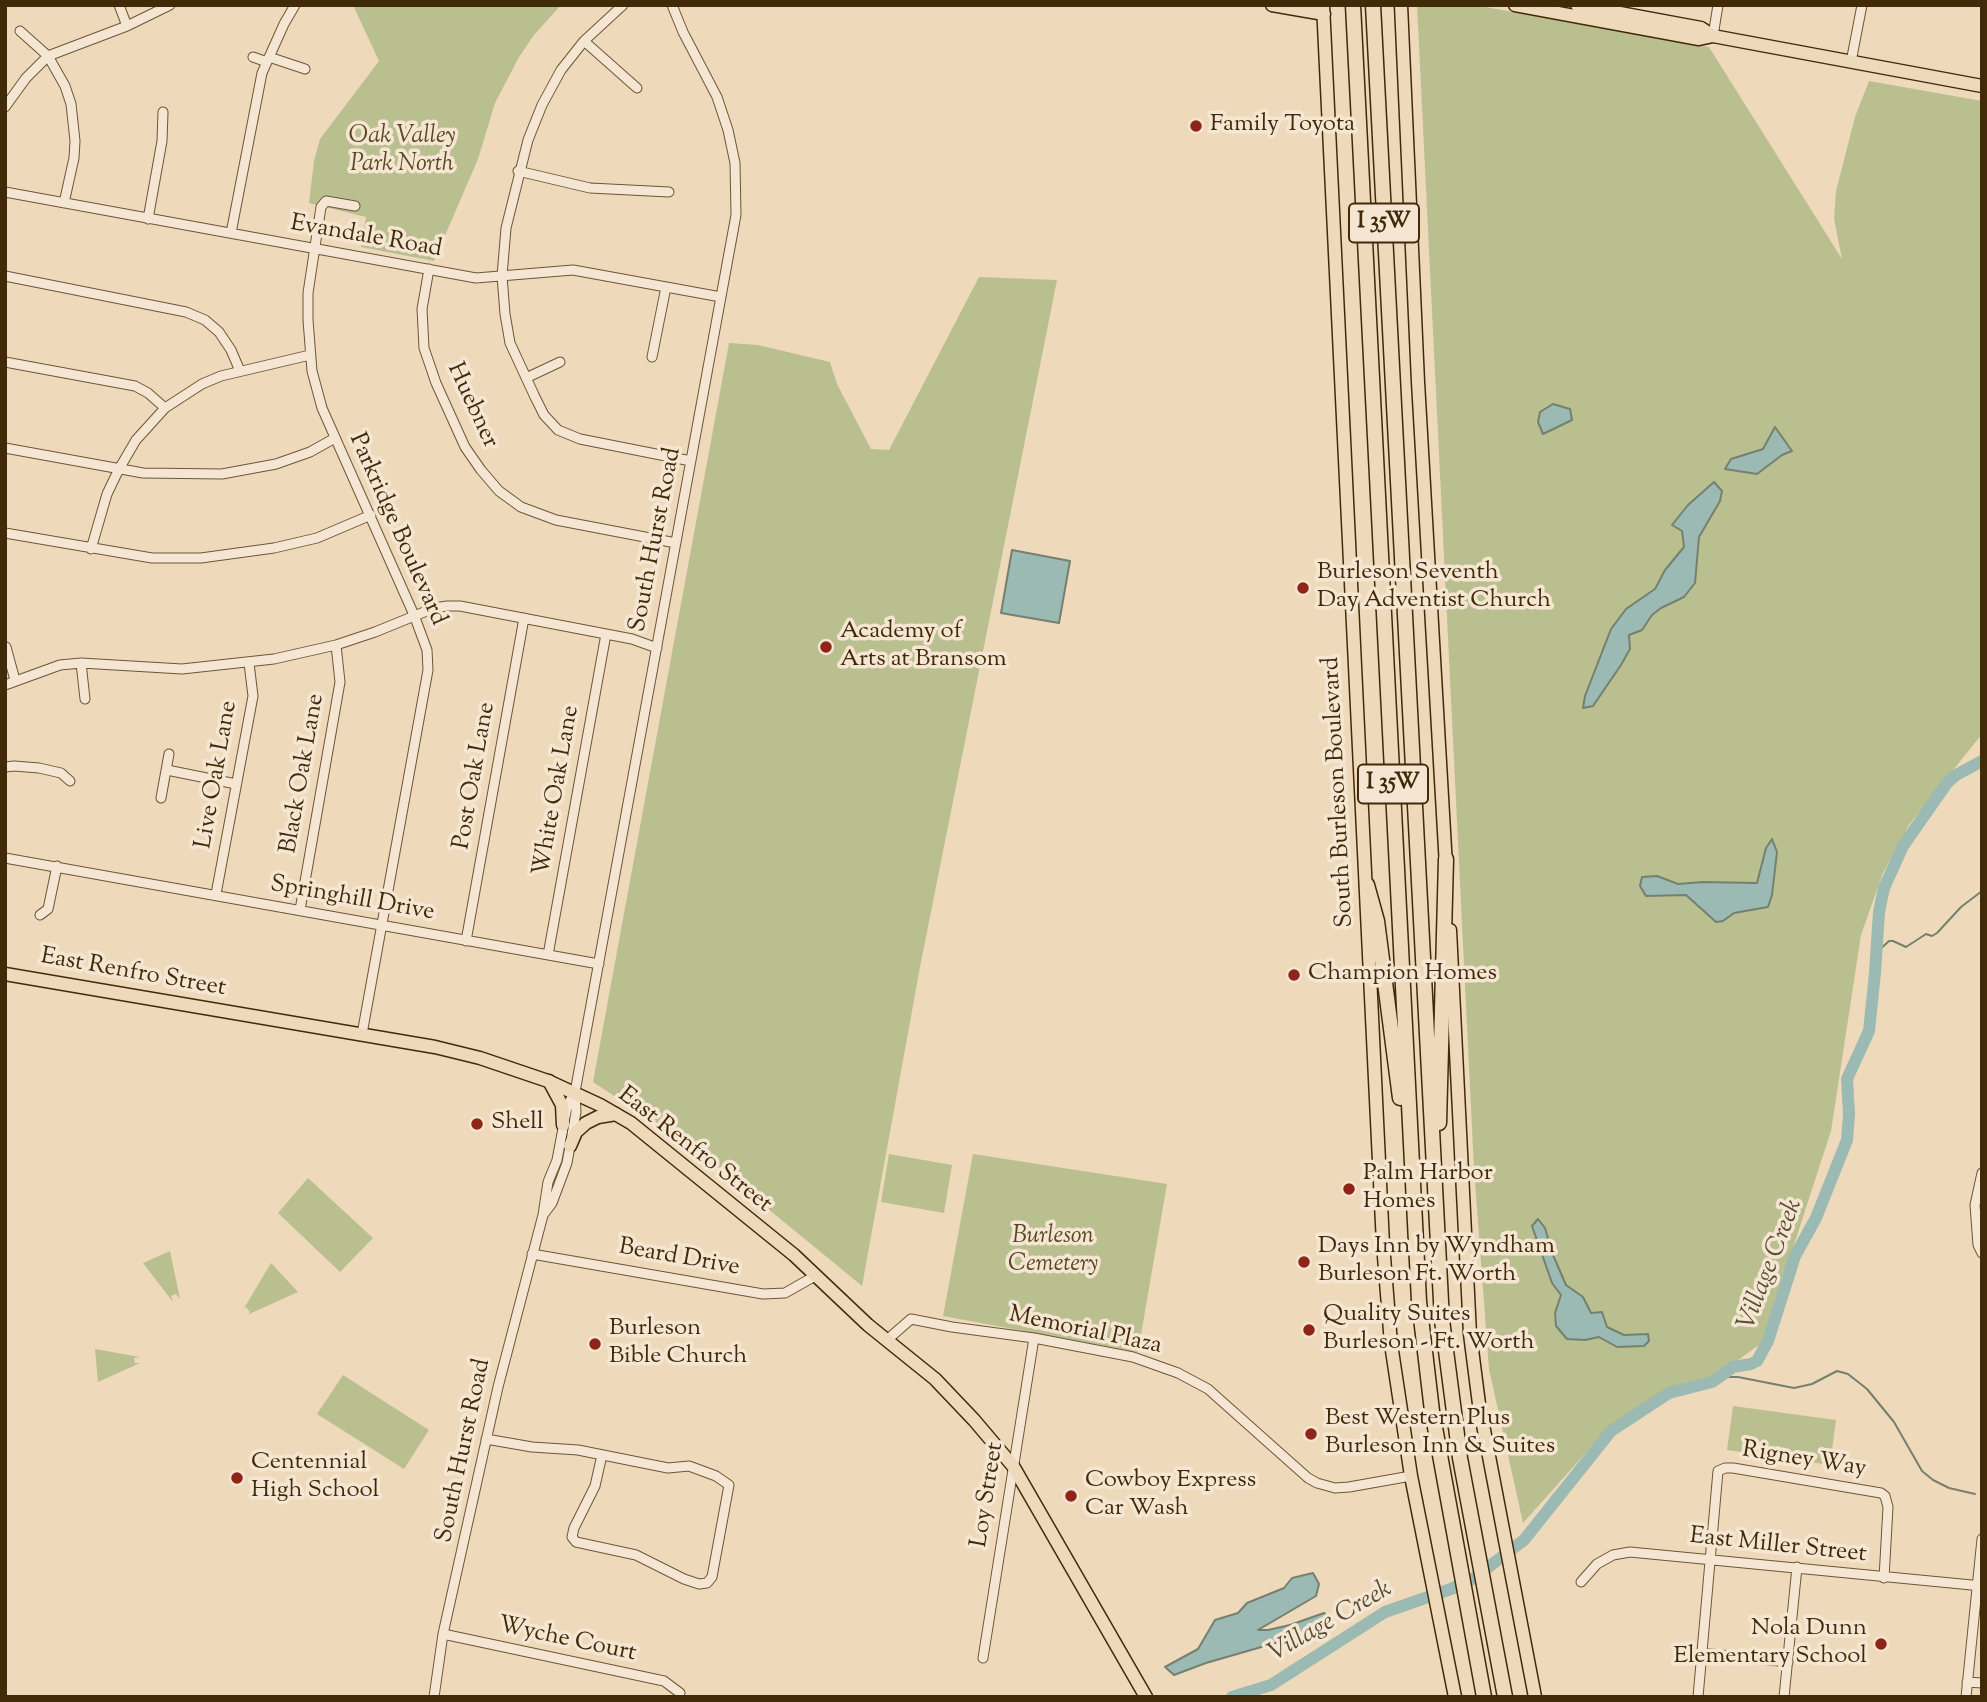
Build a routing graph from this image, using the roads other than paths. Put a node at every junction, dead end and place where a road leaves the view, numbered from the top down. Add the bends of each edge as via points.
1 (119, 5) edge
2 (170, 5) edge
3 (295, 5) edge
4 (623, 5) edge
5 (672, 5) edge
6 (1272, 5) edge
7 (1353, 5) edge
8 (1373, 5) edge
9 (1401, 5) edge
10 (1515, 5) edge
11 (1718, 5) edge
12 (1862, 5) edge
13 (1579, 6) edge
14 (1323, 10) edge
15 (127, 26) junction
16 (20, 32) dead end
17 (1713, 36) junction
18 (584, 41) junction
19 (48, 56) junction
20 (253, 57) dead end
21 (268, 59) junction
22 (1852, 62) junction
23 (304, 69) dead end
24 (1982, 86) edge
25 (637, 88) dead end
26 (5, 107) edge
27 (163, 112) dead end
28 (519, 171) junction
29 (5, 192) edge
30 (669, 192) dead end
31 (64, 203) junction
32 (355, 206) dead end
33 (148, 219) junction
34 (231, 233) junction
35 (314, 248) junction
36 (429, 269) junction
37 (5, 276) edge
38 (502, 276) junction
39 (666, 287) junction
40 (721, 297) junction
41 (310, 355) junction
42 (652, 357) dead end
43 (5, 362) edge
44 (560, 362) dead end
45 (240, 371) junction
46 (526, 378) junction
47 (164, 408) junction
48 (335, 438) junction
49 (5, 448) edge
50 (691, 461) junction
51 (119, 469) junction
52 (371, 516) junction
53 (5, 533) edge
54 (676, 543) junction
55 (91, 549) junction
56 (415, 615) junction
57 (524, 618) junction
58 (606, 634) junction
59 (336, 645) junction
60 (6, 647) edge
61 (657, 648) junction
62 (81, 663) junction
63 (249, 663) junction
64 (15, 680) junction
65 (5, 685) edge
66 (85, 699) dead end
67 (169, 754) dead end
68 (5, 767) edge
69 (167, 770) junction
70 (70, 781) dead end
71 (236, 784) junction
72 (161, 799) dead end
73 (5, 858) edge
74 (1446, 859) junction
75 (57, 866) junction
76 (1367, 886) junction
77 (216, 894) junction
78 (300, 910) junction
79 (40, 915) dead end
80 (383, 925) junction
81 (466, 941) junction
82 (548, 956) junction
83 (599, 964) junction
84 (5, 974) edge
85 (362, 1034) junction
86 (548, 1081) junction
87 (575, 1092) junction
88 (616, 1114) junction
89 (563, 1125) junction
90 (570, 1146) junction
91 (1982, 1173) edge
92 (1413, 1200) junction
93 (1434, 1205) junction
94 (543, 1215) junction
95 (1982, 1253) edge
96 (532, 1254) junction
97 (815, 1276) junction
98 (1034, 1338) junction
99 (887, 1340) junction
100 (486, 1439) junction
101 (602, 1455) junction
102 (1013, 1466) junction
103 (1411, 1476) junction
104 (1982, 1539) edge
105 (1711, 1558) junction
106 (1797, 1567) junction
107 (1884, 1578) junction
108 (1581, 1581) dead end
109 (1980, 1586) edge
110 (443, 1634) junction
111 (1702, 1653) junction
112 (983, 1658) dead end
113 (1788, 1662) junction
114 (1967, 1682) junction
115 (1982, 1683) edge
116 (680, 1693) dead end
117 (434, 1697) edge
118 (1146, 1697) edge
119 (1455, 1697) edge
120 (1484, 1697) edge
121 (1505, 1697) edge
122 (1535, 1697) edge
123 (1698, 1697) edge
124 (1784, 1697) edge
125 (1966, 1697) edge

1 - 15 street
2 - 15 street
3 - 21 street
4 - 18 street
5 - 40 street, South Hurst Road via 723,113 735,163 736,215
6 - 14 main road
7 - 92 highway, I 35W
8 - 93 highway, I 35W
9 - 74 main road
10 - 17 main road via 1699,39
11 - 17 street
12 - 22 street
13 - 17 main road via 1701,28
14 - 76 main road, South Burleson Boulevard
15 - 19 street
16 - 19 street
17 - 22 main road
18 - 25 street
18 - 28 street via 561,69 542,105
19 - 26 street
19 - 31 street via 65,86 74,123 74,158
20 - 21 street
21 - 23 street
21 - 34 street
22 - 24 main road
27 - 33 street
28 - 30 street via 590,188
28 - 38 street via 506,228
29 - 31 street, Evandale Road
31 - 33 street, Evandale Road
32 - 35 street, Parkridge Boulevard via 326,201 321,206
33 - 34 street, Evandale Road
34 - 35 street, Evandale Road
35 - 36 street, Evandale Road
35 - 41 street, Parkridge Boulevard via 308,293
36 - 38 street, Evandale Road via 476,278
36 - 54 street, Huebner via 422,309 424,348 465,447 499,491 521,507 556,520
37 - 45 street via 186,312 219,332
38 - 39 street, Evandale Road via 573,271
38 - 46 street via 510,343
39 - 40 street, Evandale Road
39 - 42 street
40 - 50 street, South Hurst Road
41 - 45 street
41 - 48 street, Parkridge Boulevard via 322,408
43 - 47 street via 135,386
44 - 46 street
45 - 47 street via 202,384
46 - 50 street via 544,415 558,430 580,439
47 - 51 street via 136,440
48 - 51 street via 276,464 222,474
48 - 52 street, Parkridge Boulevard
49 - 51 street
50 - 54 street, South Hurst Road
51 - 55 street
52 - 55 street via 317,538 242,554 152,558
52 - 56 street, Parkridge Boulevard
53 - 55 street
54 - 61 street, South Hurst Road
56 - 57 street via 447,606
56 - 59 street
56 - 80 street, Parkridge Boulevard via 427,650 428,670
57 - 58 street
57 - 81 street, Post Oak Lane
58 - 61 street
58 - 82 street, White Oak Lane
59 - 63 street
59 - 78 street, Black Oak Lane via 340,682
60 - 64 street
61 - 83 street, South Hurst Road
62 - 63 street via 183,668
62 - 64 street
62 - 66 street
63 - 71 street, Live Oak Lane via 253,696
64 - 65 street
67 - 69 street
68 - 70 street via 39,768 61,773
69 - 71 street
69 - 72 street
71 - 77 street, Live Oak Lane
73 - 75 street, Springhill Drive
74 - 93 highway
74 - 122 main road via 1470,1334
75 - 77 street, Springhill Drive
75 - 79 street via 48,909
76 - 92 highway via 1377,921
76 - 103 main road, South Burleson Boulevard via 1383,1244 1391,1344
77 - 78 street, Springhill Drive
78 - 80 street, Springhill Drive
80 - 81 street, Springhill Drive
80 - 85 street, Parkridge Boulevard
81 - 82 street, Springhill Drive
82 - 83 street, Springhill Drive
83 - 87 street, South Hurst Road
84 - 85 main road, East Renfro Street
85 - 86 main road, East Renfro Street via 480,1058
86 - 87 main road, East Renfro Street
86 - 89 main road via 562,1105
87 - 88 main road, East Renfro Street
87 - 89 street, South Hurst Road
87 - 90 street, South Hurst Road
88 - 90 main road via 586,1123
88 - 97 main road, East Renfro Street via 697,1174
89 - 94 street, South Hurst Road
90 - 94 street, South Hurst Road via 552,1203
91 - 95 street via 1975,1205
92 - 120 highway, I 35W via 1423,1348
93 - 121 highway, I 35W via 1446,1363
94 - 96 street, South Hurst Road
96 - 97 street, Beard Drive via 764,1294 785,1293
96 - 100 street, South Hurst Road
97 - 99 main road, East Renfro Street
98 - 99 street, Memorial Plaza via 911,1318
98 - 102 street, Loy Street
98 - 103 street, Memorial Plaza via 1133,1357 1178,1373 1208,1389 1308,1478 1325,1486 1349,1487
99 - 102 main road, East Renfro Street via 934,1379
100 - 101 street
100 - 110 street, South Hurst Road
101 - 101 street via 668,1468 689,1466 729,1485 712,1577 707,1583 684,1579 636,1555 576,1542 574,1528 596,1486
102 - 112 street, Loy Street
102 - 118 main road, East Renfro Street
103 - 119 main road, South Burleson Boulevard
104 - 109 street
105 - 106 street, East Miller Street
105 - 107 street, Rigney Way via 1718,1471 1733,1468 1884,1496 1888,1507
105 - 108 street, East Miller Street via 1622,1553 1597,1564
105 - 111 street
106 - 107 street, East Miller Street
106 - 113 street
107 - 109 street, East Miller Street
109 - 114 street
110 - 116 street, Wyche Court via 664,1681
110 - 117 street, South Hurst Road
111 - 113 street
111 - 123 street
113 - 124 street
114 - 115 street
114 - 125 street

